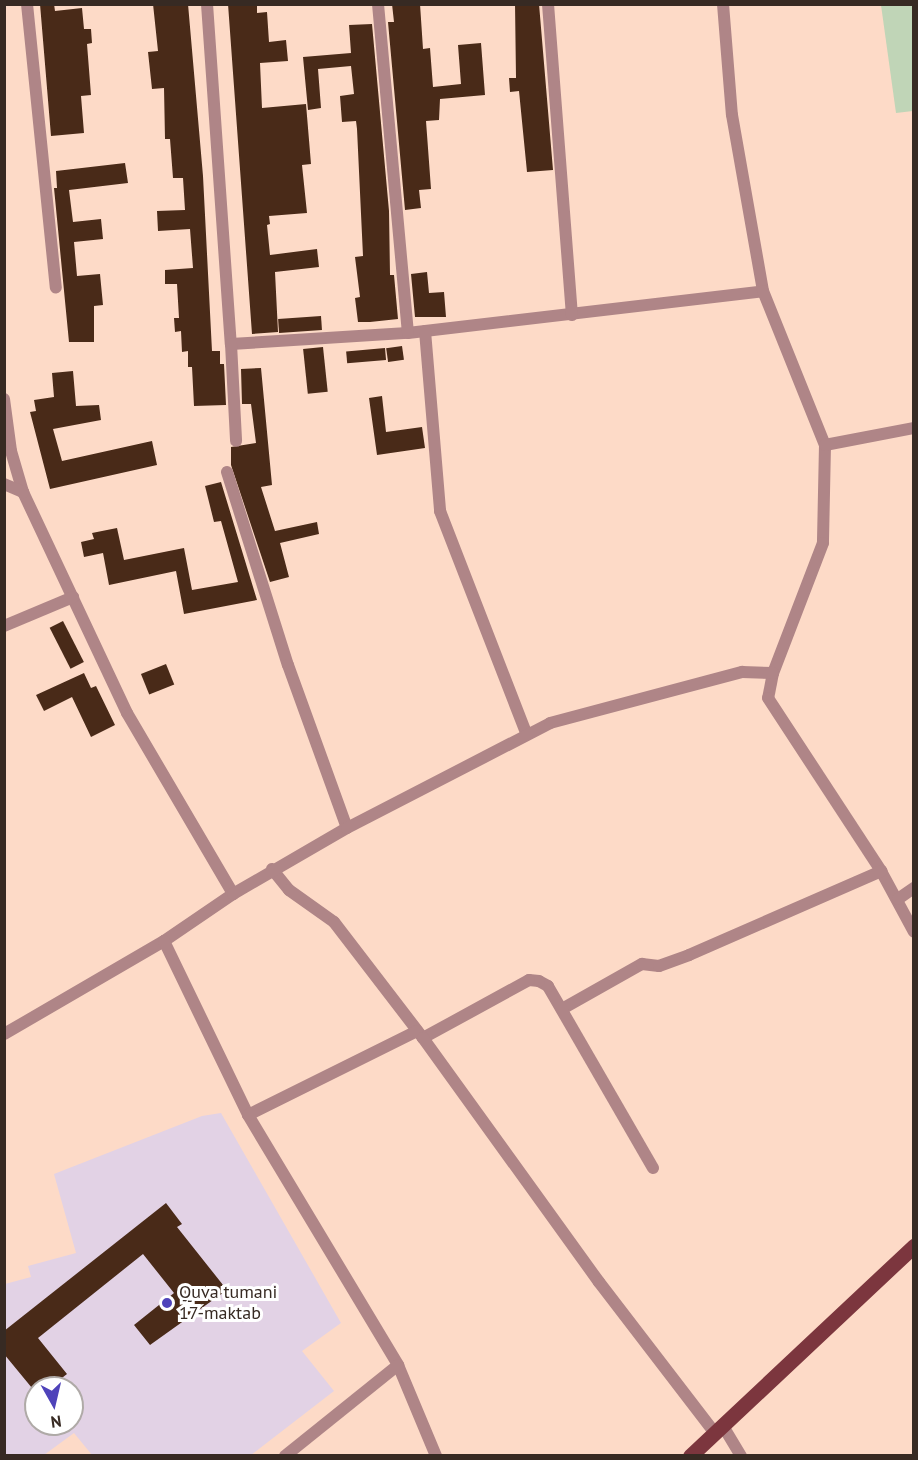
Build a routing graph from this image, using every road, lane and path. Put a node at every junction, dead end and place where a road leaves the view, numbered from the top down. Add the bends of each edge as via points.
1 (27, 4) edge
2 (207, 4) edge
3 (378, 4) edge
4 (548, 4) edge
5 (723, 4) edge
6 (56, 288) dead end
7 (763, 291) junction
8 (572, 315) junction
9 (425, 331) junction
10 (408, 333) junction
11 (231, 344) junction
12 (4, 399) edge
13 (914, 428) edge
14 (236, 441) dead end
15 (825, 445) junction
16 (227, 472) dead end
17 (4, 484) edge
18 (23, 492) junction
19 (73, 597) junction
20 (4, 626) edge
21 (773, 673) junction
22 (526, 733) junction
23 (347, 828) junction
24 (272, 869) junction
25 (881, 871) junction
26 (914, 888) edge
27 (233, 894) junction
28 (898, 899) junction
29 (914, 932) edge
30 (164, 941) junction
31 (562, 1009) junction
32 (4, 1034) edge
33 (420, 1035) junction
34 (248, 1115) junction
35 (653, 1168) dead end
36 (914, 1246) edge
37 (398, 1365) junction
38 (719, 1430) junction
39 (285, 1455) edge
40 (436, 1455) edge
41 (690, 1455) edge
42 (741, 1455) edge

1 - 6 street
2 - 11 street
3 - 10 street
4 - 8 street
5 - 7 street via 732,115
7 - 8 street
7 - 15 street
8 - 9 street
9 - 10 street
9 - 22 street via 440,511
10 - 11 street
11 - 14 street
12 - 18 street via 11,451
13 - 15 street
15 - 21 street via 823,543
16 - 23 street via 288,665
17 - 18 street
18 - 19 street
19 - 20 street
19 - 27 street via 127,712
21 - 22 street via 742,672
21 - 25 street via 768,698
22 - 23 street
23 - 24 street
24 - 27 street
24 - 33 street via 289,890 334,922
25 - 28 street
25 - 31 street via 689,955 658,966 642,964
26 - 28 street
27 - 30 street
28 - 29 street
30 - 32 street
30 - 34 street
31 - 33 street via 548,986 529,980
31 - 35 street
33 - 34 street
33 - 38 street via 599,1282
34 - 37 street
36 - 38 main road
37 - 39 street
37 - 40 street
38 - 41 main road
38 - 42 street

